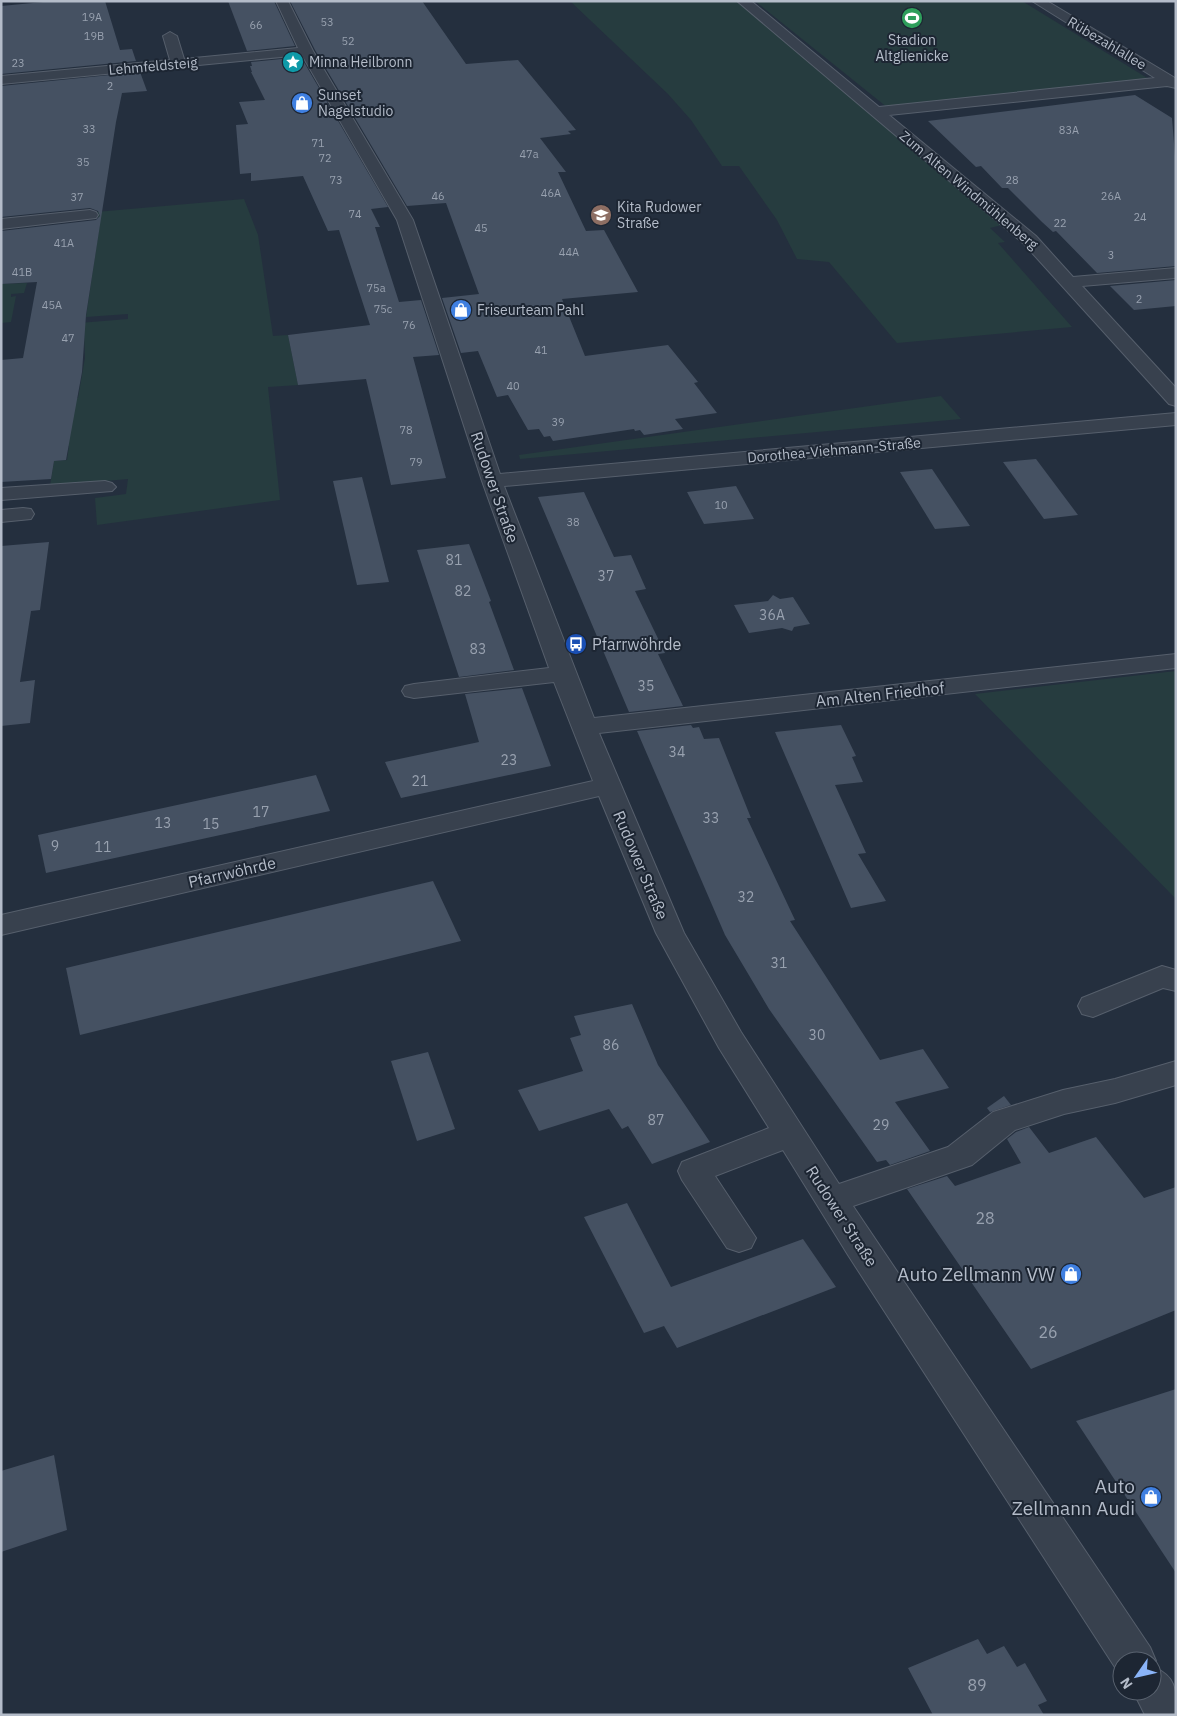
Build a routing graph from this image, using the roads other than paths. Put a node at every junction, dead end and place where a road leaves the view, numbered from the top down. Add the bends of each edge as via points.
1 (282, 1) edge
2 (743, 1) edge
3 (1038, 1) edge
4 (170, 36) dead end
5 (306, 51) junction
6 (178, 63) junction
7 (1, 80) edge
8 (1173, 83) edge
9 (876, 112) junction
10 (90, 215) dead end
11 (1, 224) edge
12 (1176, 273) edge
13 (1070, 282) junction
14 (1176, 400) edge
15 (1176, 418) edge
16 (492, 481) junction
17 (105, 488) dead end
18 (1, 494) edge
19 (22, 514) dead end
20 (1, 516) edge
21 (1176, 661) edge
22 (563, 674) junction
23 (414, 692) dead end
24 (584, 727) junction
25 (608, 786) junction
26 (1, 925) edge
27 (1176, 981) edge
28 (1093, 1006) dead end
29 (1176, 1073) edge
30 (789, 1134) junction
31 (831, 1200) junction
32 (739, 1238) dead end
33 (1128, 1651) edge
34 (1161, 1701) edge
35 (1170, 1715) edge

1 - 5 street, Rudower Straße
2 - 9 street, Zum Alten Windmühlenberg
3 - 8 street, Rübezahlallee
4 - 6 street
5 - 6 street, Lehmfeldsteig
5 - 16 street, Rudower Straße via 405,220
6 - 7 street, Lehmfeldsteig
8 - 9 street
9 - 13 street, Zum Alten Windmühlenberg via 1017,228
10 - 11 street
12 - 13 street
13 - 14 street, Zum Alten Windmühlenberg
15 - 16 street, Dorothea-Viehmann-Straße
16 - 22 street, Rudower Straße
17 - 18 street
19 - 20 street
21 - 24 street, Am Alten Friedhof
22 - 23 street
22 - 24 street, Rudower Straße
24 - 25 street, Rudower Straße
25 - 26 street, Pfarrwöhrde
25 - 30 street, Rudower Straße via 670,933 730,1040
27 - 28 street via 1162,976
29 - 31 street via 1004,1121 960,1156
30 - 31 street, Rudower Straße
30 - 32 street via 694,1171
31 - 33 street, Rudower Straße
34 - 35 street

